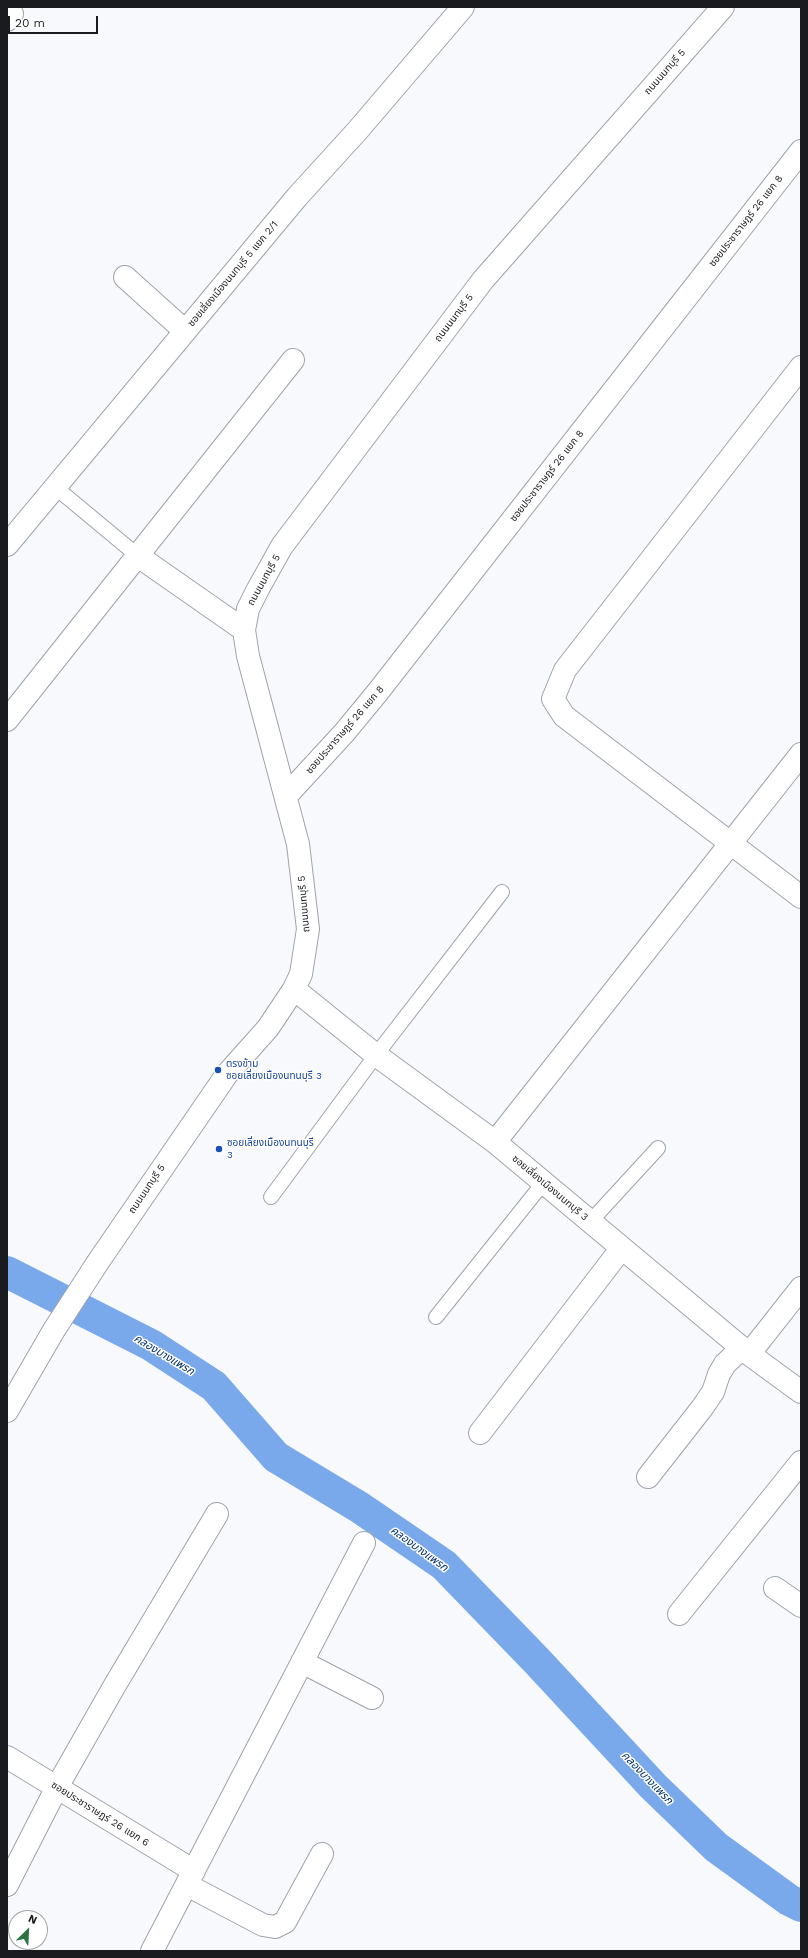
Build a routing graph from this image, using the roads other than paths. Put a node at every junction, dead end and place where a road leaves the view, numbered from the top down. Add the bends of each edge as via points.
1 (723, 7) edge
2 (457, 9) edge
3 (801, 151) edge
4 (125, 278) dead end
5 (185, 331) junction
6 (293, 360) dead end
7 (801, 367) edge
8 (55, 487) junction
9 (7, 545) edge
10 (138, 556) junction
11 (244, 630) junction
12 (7, 720) edge
13 (801, 754) edge
14 (286, 796) junction
15 (732, 843) junction
16 (502, 892) dead end
17 (801, 897) edge
18 (294, 989) junction
19 (376, 1055) junction
20 (495, 1142) junction
21 (658, 1148) dead end
22 (544, 1182) junction
23 (271, 1197) dead end
24 (590, 1222) junction
25 (621, 1249) junction
26 (801, 1288) edge
27 (436, 1317) dead end
28 (745, 1351) junction
29 (801, 1392) edge
30 (7, 1411) edge
31 (480, 1433) dead end
32 (801, 1462) edge
33 (648, 1477) dead end
34 (217, 1514) dead end
35 (364, 1543) dead end
36 (776, 1588) dead end
37 (801, 1606) edge
38 (679, 1614) dead end
39 (302, 1662) junction
40 (372, 1698) dead end
41 (7, 1757) edge
42 (57, 1787) junction
43 (322, 1854) dead end
44 (190, 1878) junction
45 (7, 1885) edge
46 (152, 1951) edge

1 - 11 street, ถนนนนทบุรี 5 via 483,280 282,546 248,609
2 - 5 street, ซอยเลี่ยงเมืองนนทบุรี 5 แยก 2/1 via 358,130 297,197
3 - 14 street, ซอยประชาราษฎร์ 26 แยก 8 via 377,693
4 - 5 street
5 - 8 street, ซอยเลี่ยงเมืองนนทบุรี 5 แยก 2/1
6 - 10 street
7 - 15 street via 565,670 553,699 564,716
8 - 9 street, ซอยเลี่ยงเมืองนนทบุรี 5 แยก 2/1
8 - 10 lane
10 - 11 street
10 - 12 street
11 - 14 street, ถนนนนทบุรี 5 via 248,656
13 - 15 street
14 - 18 street, ถนนนนทบุรี 5 via 298,844 308,929 301,974
15 - 17 street
15 - 20 street
16 - 19 lane
18 - 19 street, ซอยเลี่ยงเมืองนนทบุรี 3
18 - 30 street, ถนนนนทบุรี 5 via 268,1028 227,1074 98,1262 54,1330
19 - 20 street, ซอยเลี่ยงเมืองนนทบุรี 3
19 - 23 lane
20 - 22 street, ซอยเลี่ยงเมืองนนทบุรี 3
21 - 24 lane
22 - 24 street, ซอยเลี่ยงเมืองนนทบุรี 3
22 - 27 lane
24 - 25 street, ซอยเลี่ยงเมืองนนทบุรี 3
25 - 28 street, ซอยเลี่ยงเมืองนนทบุรี 3
25 - 31 street
26 - 28 street
28 - 29 street, ซอยเลี่ยงเมืองนนทบุรี 3
28 - 33 street via 725,1364 709,1398
32 - 38 street
34 - 42 street
35 - 39 street
36 - 37 street
39 - 40 street
39 - 44 street
41 - 42 street, ซอยประชาราษฎร์ 26 แยก 6
42 - 44 street, ซอยประชาราษฎร์ 26 แยก 6
42 - 45 street
43 - 44 street, ซอยประชาราษฎร์ 26 แยก 6 via 285,1922 275,1927 263,1925
44 - 46 street

